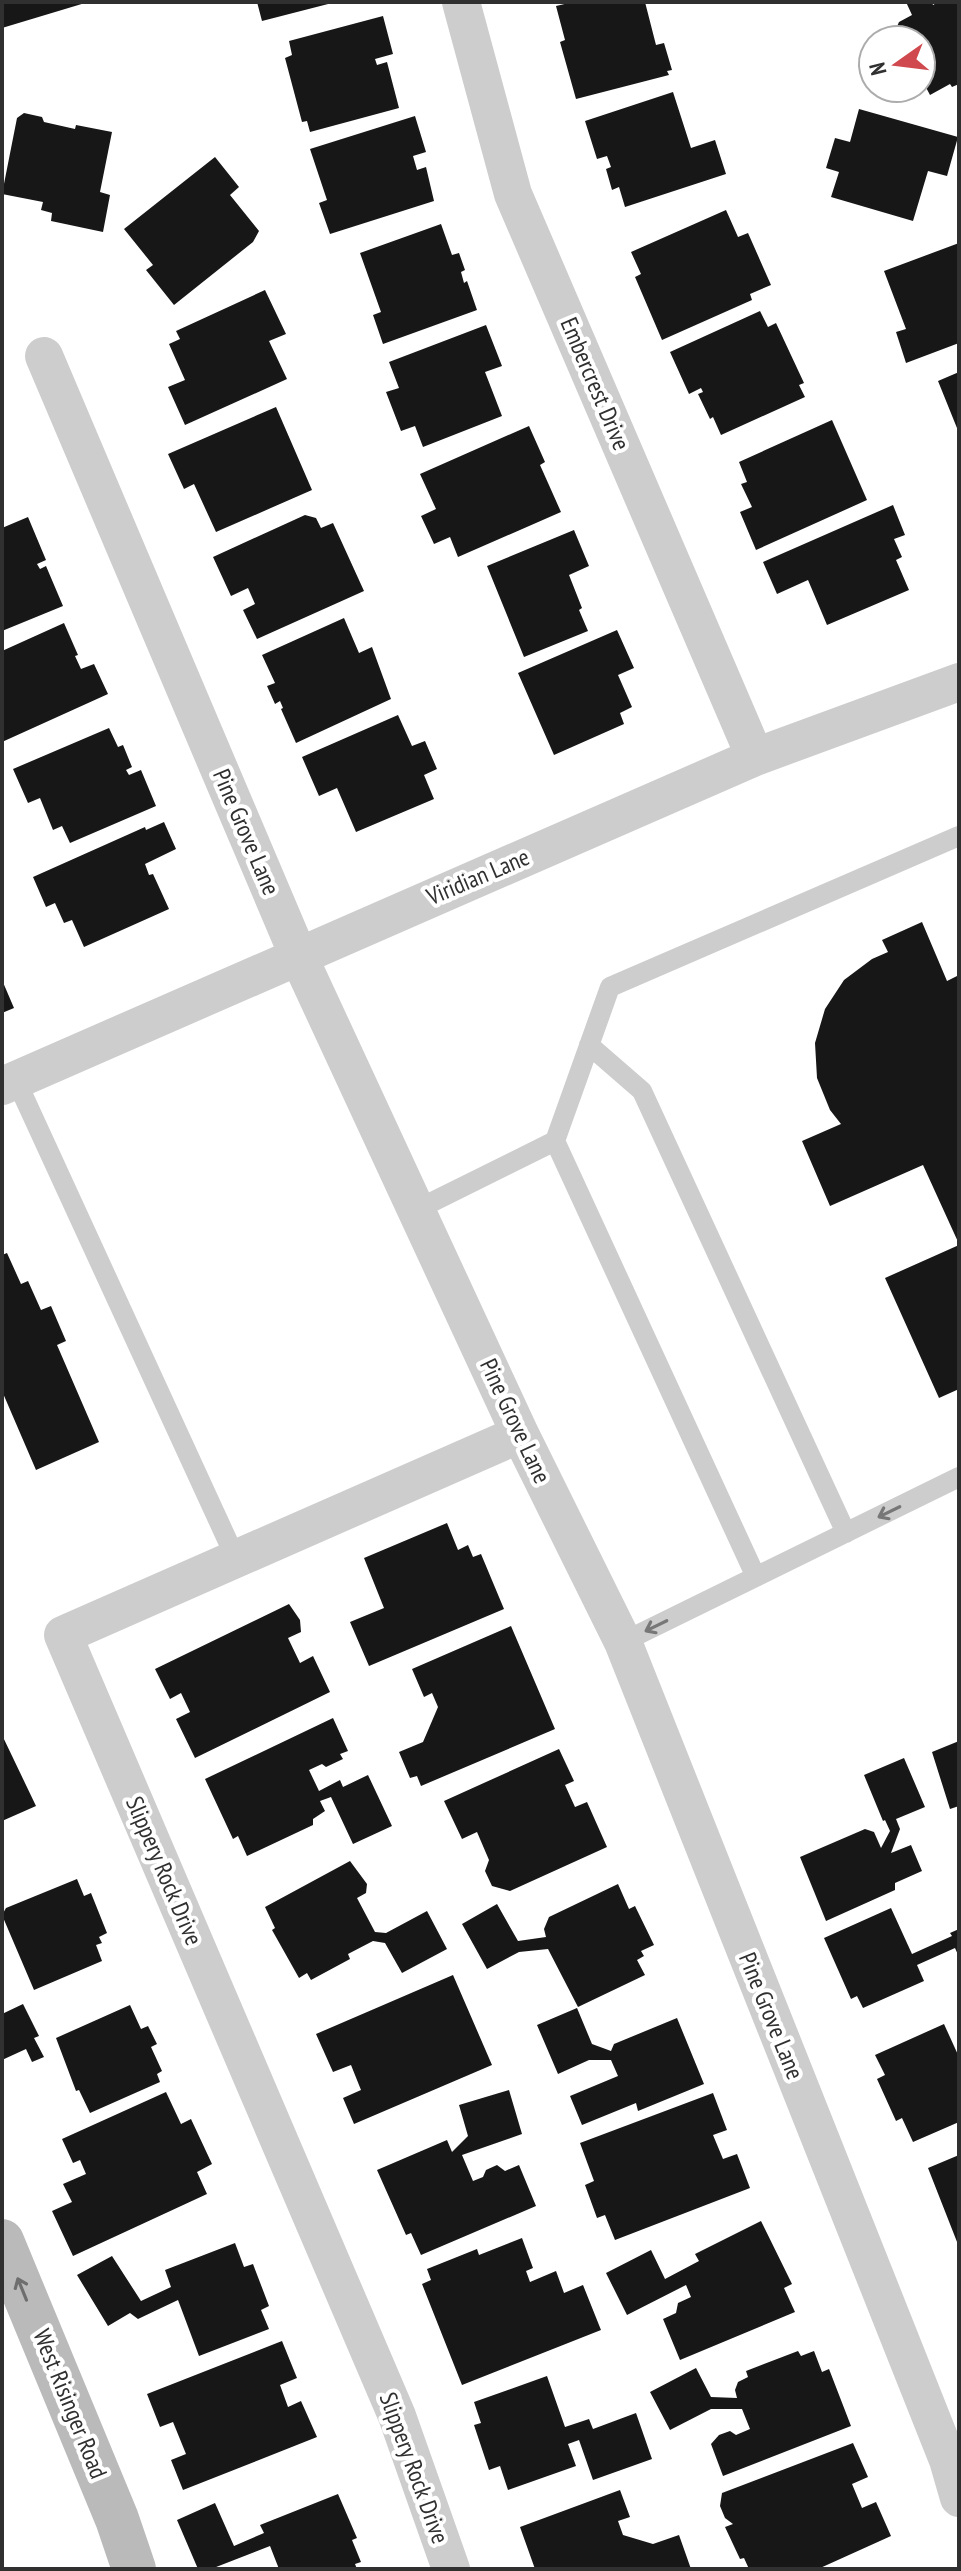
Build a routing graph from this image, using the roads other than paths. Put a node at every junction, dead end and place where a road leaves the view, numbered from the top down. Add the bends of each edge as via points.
1 (461, 2) edge
2 (44, 356) dead end
3 (959, 682) edge
4 (755, 757) junction
5 (959, 836) edge
6 (298, 955) junction
7 (589, 1045) junction
8 (9, 1083) edge
9 (555, 1141) junction
10 (416, 1210) junction
11 (520, 1434) junction
12 (959, 1477) edge
13 (846, 1533) junction
14 (236, 1559) junction
15 (756, 1577) junction
16 (623, 1642) junction
17 (2, 2241) edge
18 (959, 2498) edge
19 (134, 2569) edge
20 (451, 2569) edge

1 - 4 street, Embercrest Drive via 513,194
2 - 6 street, Pine Grove Lane
3 - 4 street, Viridian Lane
4 - 6 street, Viridian Lane
5 - 7 lane via 610,987
6 - 8 street, Viridian Lane
6 - 10 street, Pine Grove Lane
7 - 9 lane
7 - 13 lane via 642,1091
8 - 14 lane
9 - 10 lane
9 - 15 lane
10 - 11 street, Pine Grove Lane
11 - 14 street, Slippery Rock Drive
11 - 16 street, Pine Grove Lane
12 -> 13 lane
13 - 15 lane
14 - 20 street, Slippery Rock Drive via 63,1635 397,2416
15 -> 16 lane
16 - 18 street, Pine Grove Lane
19 -> 17 main road, West Risinger Road

